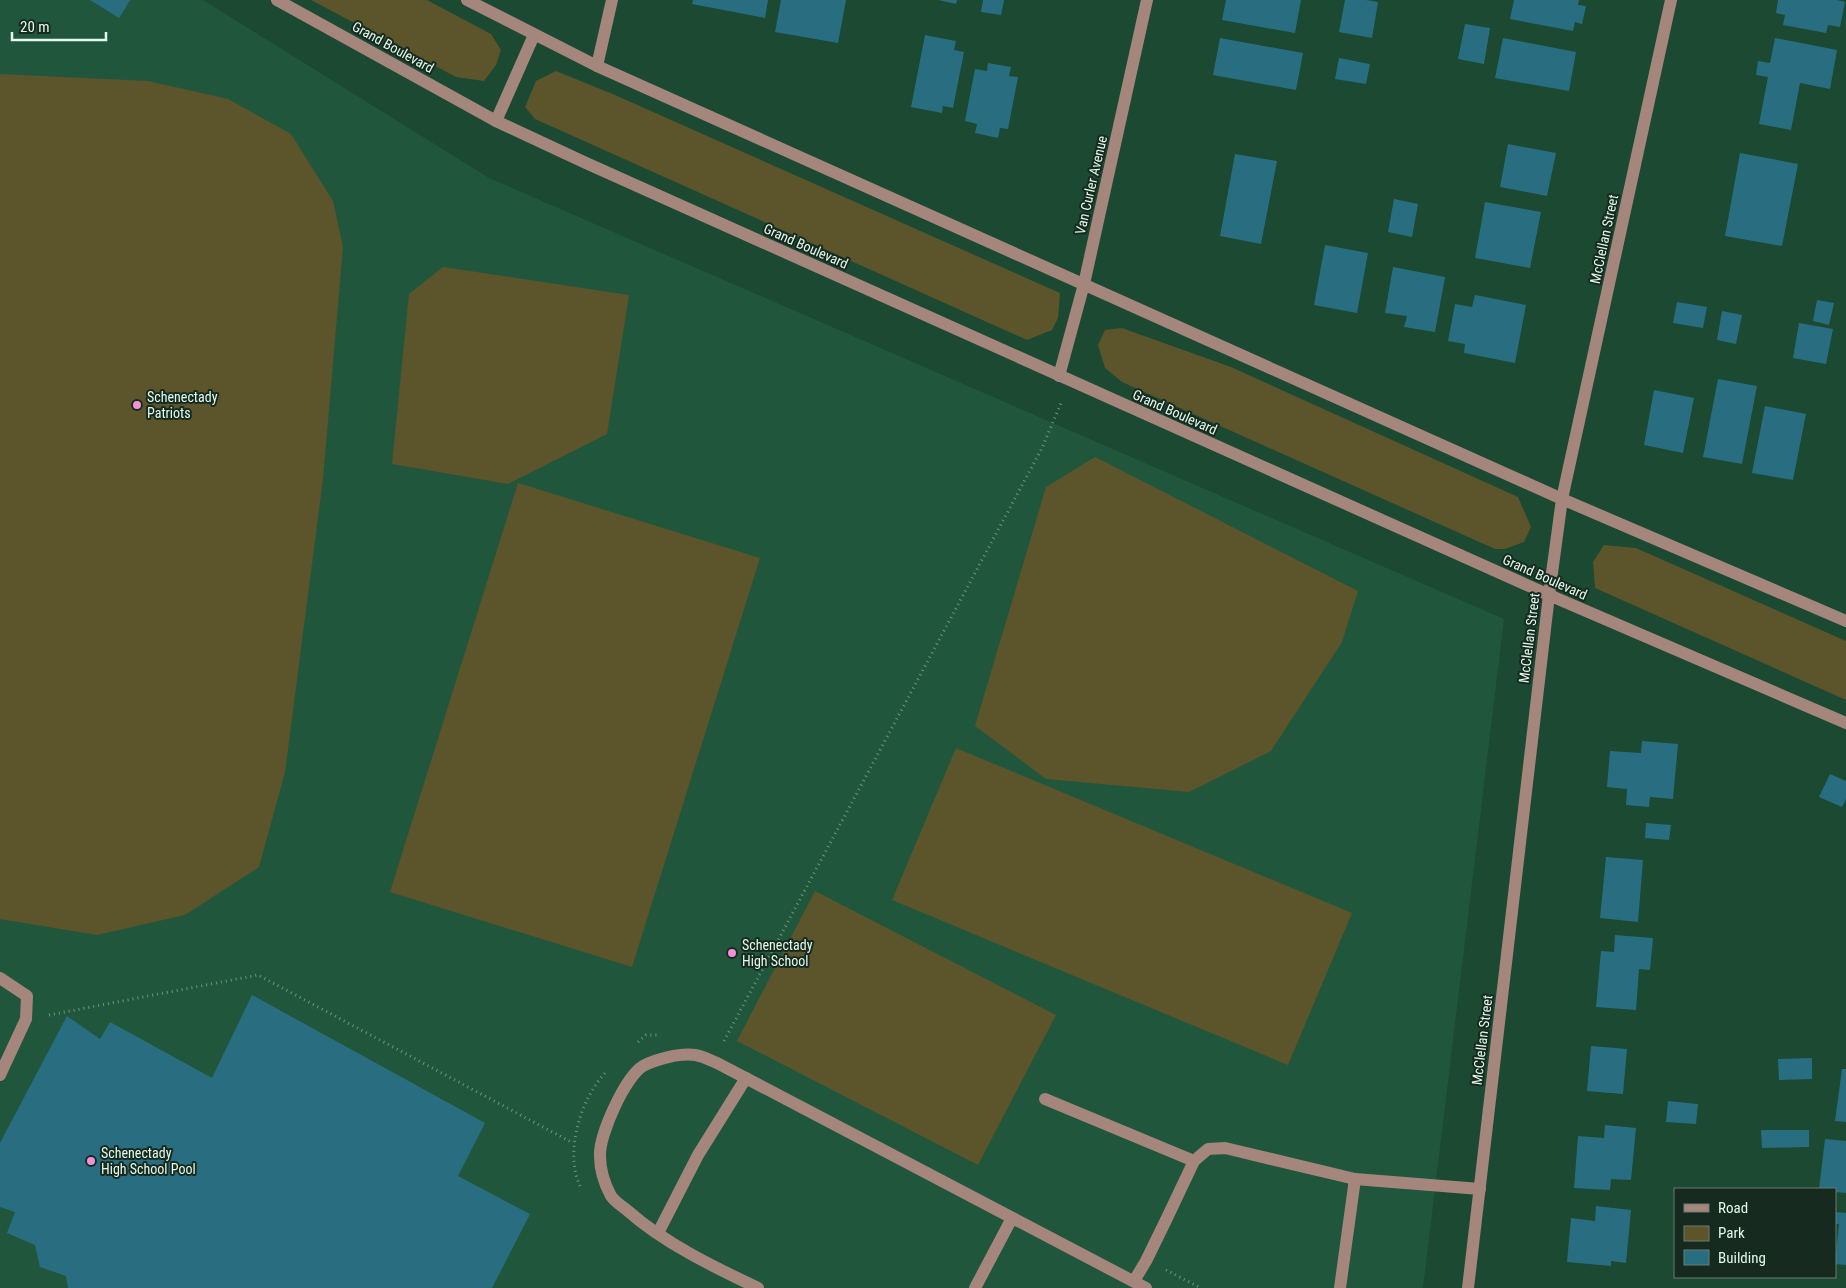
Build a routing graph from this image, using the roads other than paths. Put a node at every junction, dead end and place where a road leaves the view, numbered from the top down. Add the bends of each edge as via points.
1 (277, 0) edge
2 (467, 0) edge
3 (612, 0) edge
4 (1147, 0) edge
5 (1671, 0) edge
6 (534, 36) junction
7 (597, 66) junction
8 (496, 121) junction
9 (1084, 284) junction
10 (1058, 376) junction
11 (1562, 499) junction
12 (1549, 596) junction
13 (1846, 621) edge
14 (1846, 723) edge
15 (0, 978) edge
16 (0, 1075) edge
17 (746, 1078) junction
18 (1046, 1099) dead end
19 (1194, 1161) junction
20 (1354, 1179) junction
21 (1480, 1189) junction
22 (1012, 1218) junction
23 (658, 1233) junction
24 (1134, 1282) junction
25 (758, 1288) edge
26 (975, 1288) edge
27 (1146, 1288) edge
28 (1340, 1288) edge
29 (1468, 1288) edge

1 - 8 street, Grand Boulevard
2 - 6 street
3 - 7 street
4 - 9 street, Van Curler Avenue
5 - 11 street, McClellan Street
6 - 7 street
6 - 8 street
7 - 9 street
8 - 10 street, Grand Boulevard
9 - 10 street, Van Curler Avenue
9 - 11 street
10 - 12 street, Grand Boulevard
11 - 12 street, McClellan Street
11 - 13 street
12 - 14 street, Grand Boulevard
12 - 21 street, McClellan Street
15 - 16 street via 27,996 26,1020
17 - 22 street
17 - 23 street via 698,1155
17 - 23 street via 694,1055 664,1058 642,1067 625,1087 602,1137 602,1179 612,1198
18 - 19 street
19 - 20 street via 1208,1149 1225,1148
19 - 24 street
20 - 21 street
20 - 28 street
21 - 29 street, McClellan Street
22 - 24 street
22 - 26 street
23 - 25 street via 710,1265
24 - 27 street

